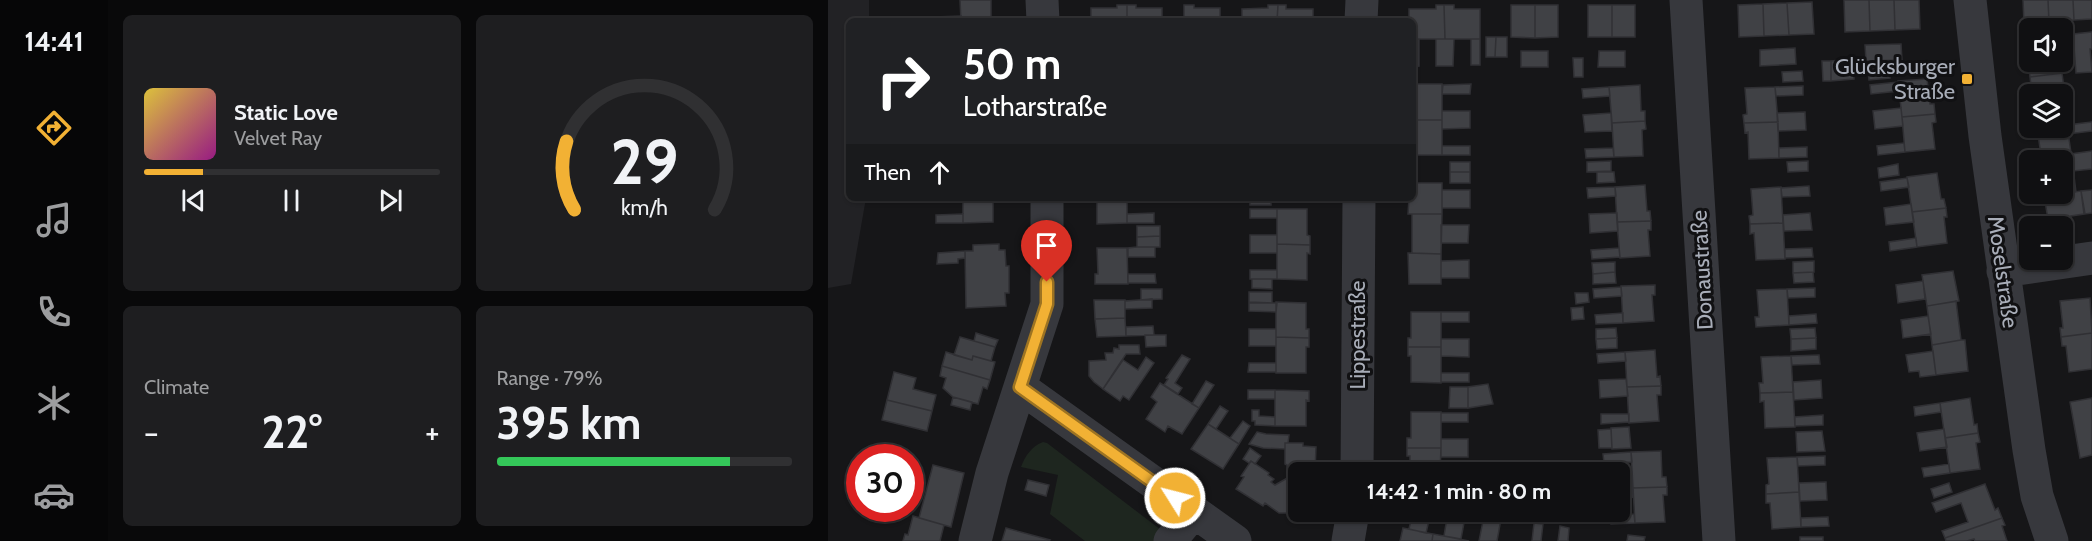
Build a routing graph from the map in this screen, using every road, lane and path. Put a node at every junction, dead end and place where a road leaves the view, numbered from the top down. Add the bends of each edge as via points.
1 (1042, 0) edge
2 (1362, 0) edge
3 (1686, 0) edge
4 (1970, 0) edge
5 (1043, 18) edge
6 (1361, 18) edge
7 (1047, 201) edge
8 (1359, 201) edge
9 (2092, 258) edge
10 (2003, 271) junction
11 (1020, 387) junction
12 (1357, 462) edge
13 (1194, 512) junction
14 (1351, 522) edge
15 (975, 541) edge
16 (1170, 541) edge
17 (1235, 541) edge
18 (1348, 541) edge
19 (1719, 541) edge
20 (2052, 541) edge

1 - 5 street
2 - 6 street
3 - 19 street, Donaustraße
4 - 10 street, Moselstraße
7 - 11 street via 1047,304
8 - 12 street, Lippestraße
9 - 10 street
10 - 20 street, Moselstraße via 2037,496
11 - 13 street
11 - 15 street
13 - 16 street
13 - 17 street
14 - 18 street

